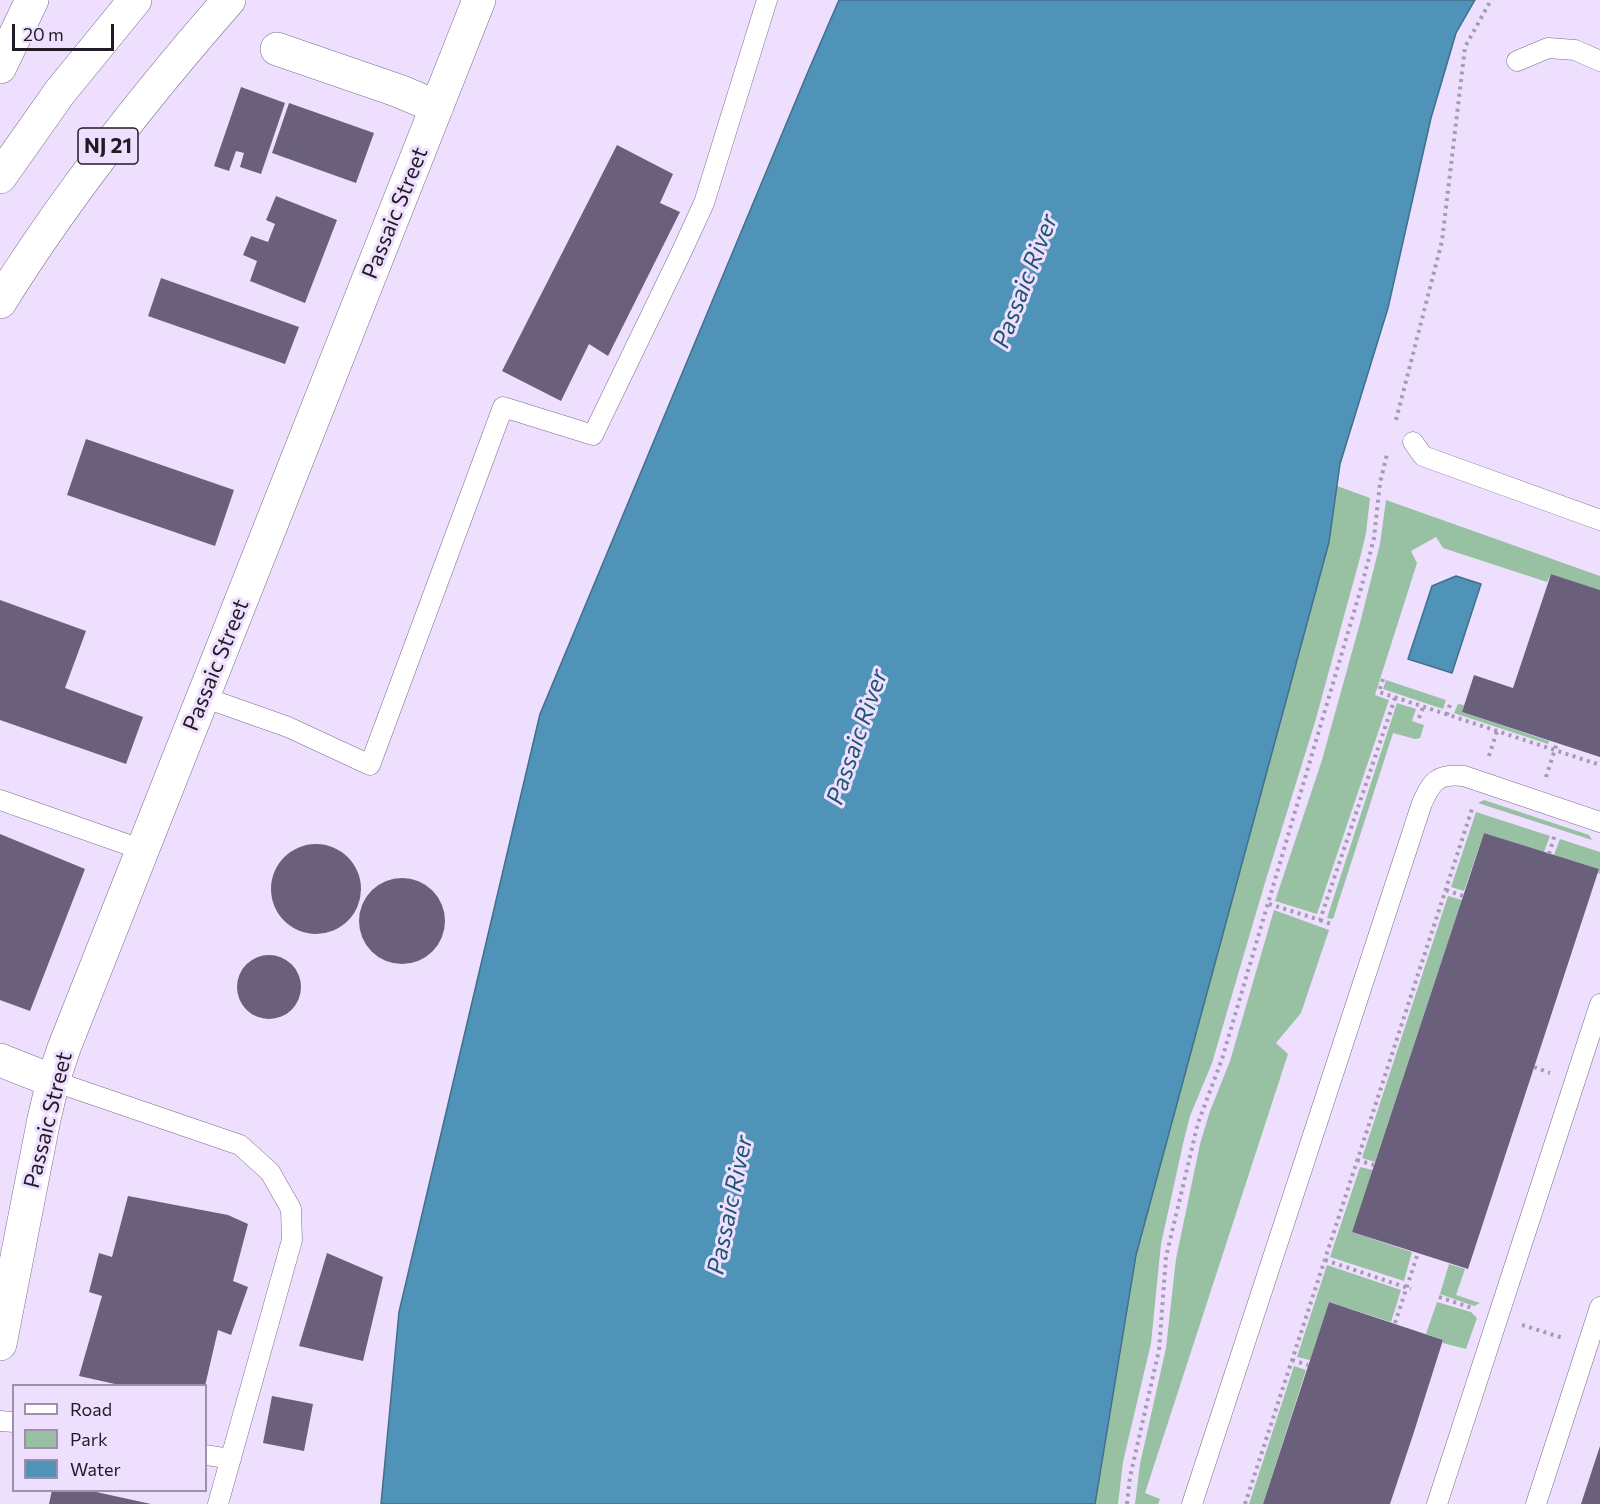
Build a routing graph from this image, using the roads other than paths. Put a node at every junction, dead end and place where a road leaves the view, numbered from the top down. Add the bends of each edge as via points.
1 (32, 0) edge
2 (135, 0) edge
3 (229, 0) edge
4 (479, 0) edge
5 (767, 0) edge
6 (277, 49) dead end
7 (1517, 61) dead end
8 (1600, 62) edge
9 (0, 67) edge
10 (437, 107) junction
11 (0, 177) edge
12 (0, 302) edge
13 (1413, 442) dead end
14 (1600, 519) edge
15 (203, 697) junction
16 (0, 800) edge
17 (1600, 822) edge
18 (143, 850) junction
19 (1600, 1004) edge
20 (0, 1060) edge
21 (54, 1081) junction
22 (1600, 1307) edge
23 (0, 1344) edge
24 (207, 1455) edge
25 (231, 1459) junction
26 (218, 1504) edge
27 (1192, 1504) edge
28 (1437, 1504) edge
29 (1536, 1504) edge

1 - 9 main road
2 - 11 main road via 60,92
3 - 12 main road, NJ 21 via 117,134
4 - 10 main road, Passaic Street
5 - 15 lane via 704,203 592,435 503,406 370,765 303,733
6 - 10 main road
7 - 8 lane via 1548,48 1575,50
10 - 15 main road, Passaic Street
13 - 14 lane via 1423,456
15 - 18 main road, Passaic Street
16 - 18 lane
17 - 27 lane via 1464,776 1451,775 1430,785
18 - 21 main road, Passaic Street
19 - 28 lane
20 - 21 main road
21 - 23 main road, Passaic Street
21 - 25 lane via 240,1146 270,1172 291,1209 292,1240
22 - 29 lane
24 - 25 lane
25 - 26 lane

